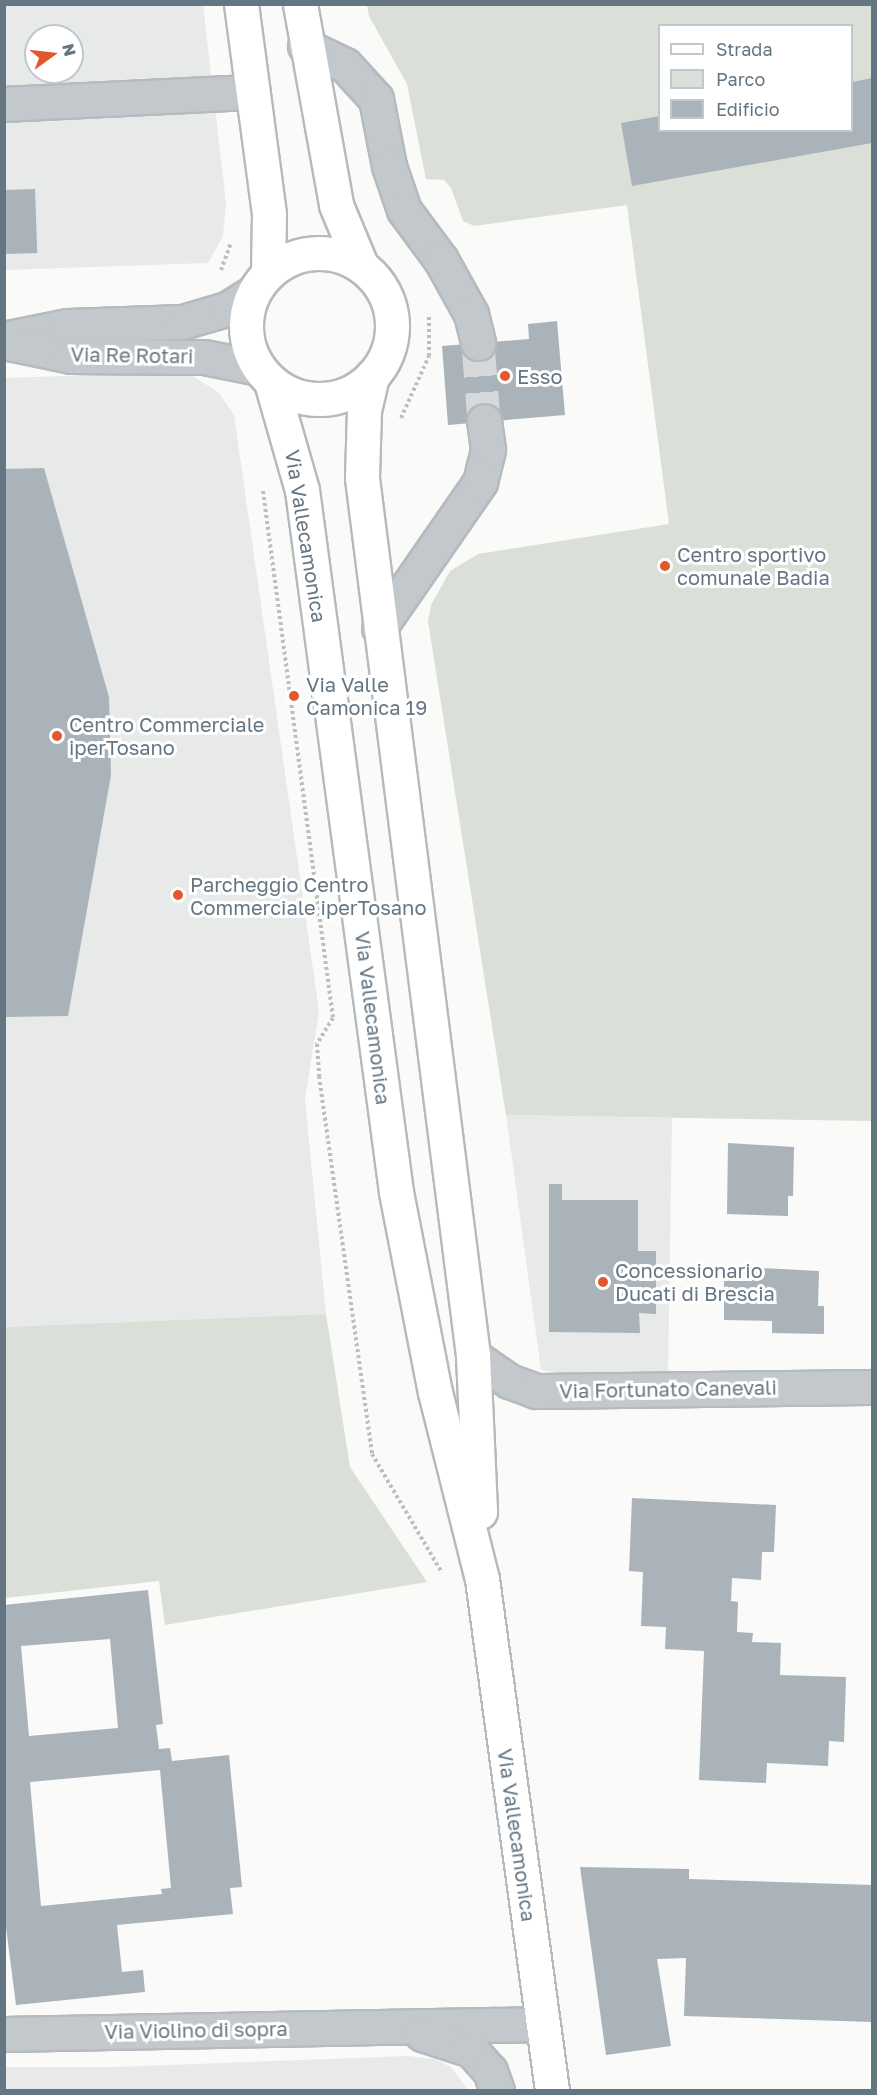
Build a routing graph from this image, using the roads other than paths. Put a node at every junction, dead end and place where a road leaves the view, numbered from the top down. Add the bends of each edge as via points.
1 (241, 4) edge
2 (300, 4) edge
3 (305, 46) junction
4 (253, 92) junction
5 (4, 104) edge
6 (361, 265) junction
7 (260, 283) junction
8 (4, 340) edge
9 (477, 343) tunnel mouth
10 (265, 375) junction
11 (372, 376) junction
12 (484, 422) tunnel mouth
13 (379, 628) junction
14 (473, 1356) junction
15 (873, 1387) edge
16 (482, 1579) junction
17 (543, 2024) junction
18 (388, 2025) junction
19 (4, 2034) edge
20 (497, 2091) edge
21 (552, 2091) edge

1 - 4 main road
2 - 3 main road
3 - 6 main road via 336,205
3 - 9 street via 345,65 376,99 389,166 404,210 441,260 466,305
4 - 5 street
4 - 7 main road via 269,214
6 - 7 main road via 323,252 303,254
6 - 11 main road via 387,298 392,318 384,359
7 - 8 street, Via Re Rotari via 219,312 182,322 68,326
7 - 10 main road via 246,331
8 - 10 street, Via Re Rotari via 71,356 204,357
10 - 11 main road via 305,398 323,399 341,396
10 - 16 main road, Via Vallecamonica via 302,490 396,1192 435,1392
11 - 13 main road, Via Vallecamonica via 364,410 361,461
12 - 13 street via 488,449 480,482
13 - 14 main road, Via Vallecamonica
14 - 15 street, Via Fortunato Canevali via 509,1381 536,1391
14 - 16 main road, Via Vallecamonica
16 - 17 main road, Via Vallecamonica
17 - 18 street, Via Violino di sopra
17 - 21 main road, Via Vallecamonica
18 - 19 street, Via Violino di sopra
18 - 20 street, Via Violino di sopra via 471,2050 490,2071

